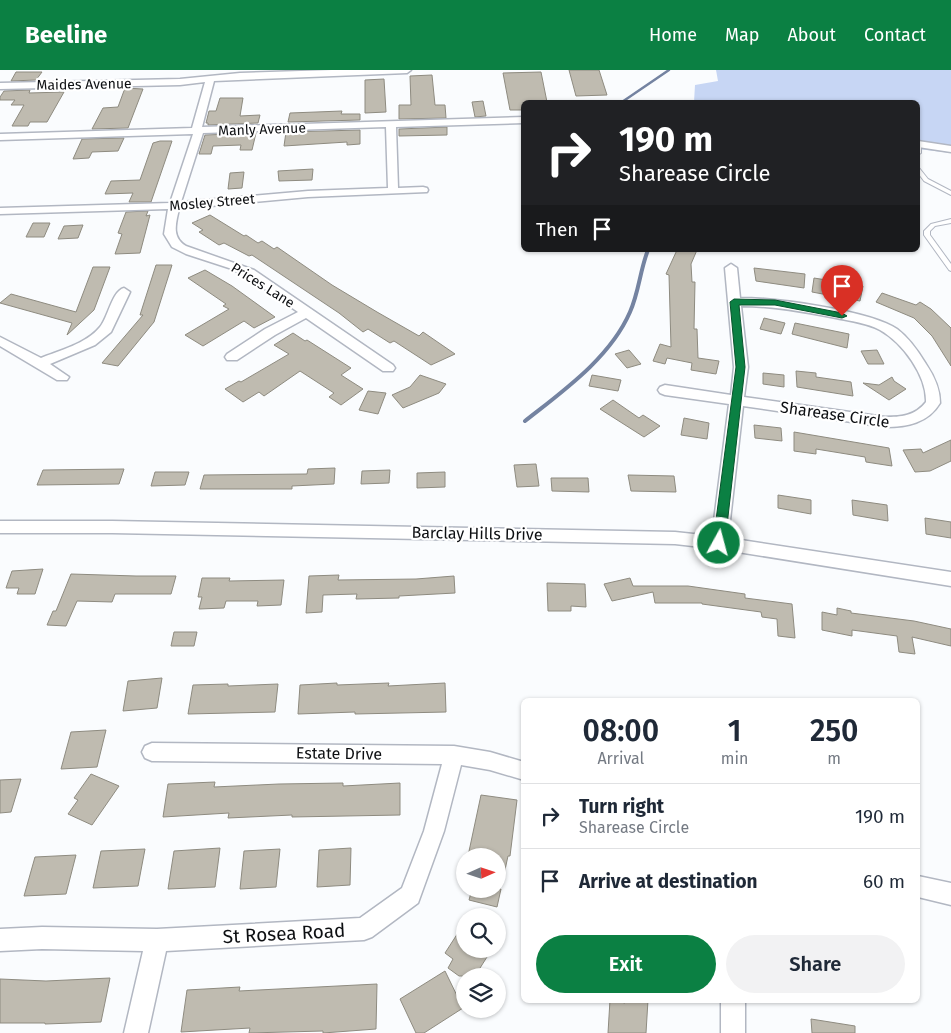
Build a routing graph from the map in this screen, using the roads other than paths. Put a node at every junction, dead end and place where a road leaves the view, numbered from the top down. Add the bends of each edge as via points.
1 (407, 70) edge
2 (283, 72) edge
3 (210, 79) junction
4 (0, 86) edge
5 (521, 120) edge
6 (391, 125) junction
7 (199, 132) junction
8 (0, 137) edge
9 (920, 144) edge
10 (951, 149) edge
11 (920, 174) edge
12 (951, 185) edge
13 (936, 186) junction
14 (423, 190) dead end
15 (393, 191) junction
16 (951, 193) edge
17 (175, 206) junction
18 (0, 211) edge
19 (951, 221) edge
20 (731, 268) dead end
21 (951, 270) edge
22 (124, 292) dead end
23 (734, 302) junction
24 (307, 312) junction
25 (0, 341) edge
26 (232, 357) dead end
27 (40, 363) junction
28 (388, 368) dead end
29 (62, 377) dead end
30 (665, 390) dead end
31 (737, 400) junction
32 (0, 527) edge
33 (719, 543) junction
34 (951, 579) edge
35 (152, 752) dead end
36 (454, 755) junction
37 (521, 770) edge
38 (920, 887) edge
39 (951, 894) edge
40 (0, 940) edge
41 (157, 940) junction
42 (733, 1003) edge
43 (136, 1033) edge
44 (732, 1033) edge

1 - 2 street, Maides Avenue
2 - 3 street, Maides Avenue
3 - 4 street, Maides Avenue
3 - 7 street, Prices Lane via 197,127
5 - 6 street, Manly Avenue
6 - 7 street, Manly Avenue
6 - 15 street
7 - 8 street, Manly Avenue
7 - 17 street, Prices Lane
9 - 10 street
11 - 13 lane
12 - 13 lane
13 - 16 lane
14 - 15 street, Mosley Street
15 - 17 street, Mosley Street via 308,194
17 - 18 street, Mosley Street
17 - 24 street, Prices Lane via 170,230 174,242 240,267
19 - 21 lane via 933,225 927,231
20 - 23 street
22 - 27 street via 106,329 90,342
23 - 31 street via 741,358
23 - 31 street, Sharease Circle via 787,304 877,324 905,344 929,380 934,397 932,406 922,415 897,422
24 - 26 street
24 - 28 street, Prices Lane
25 - 27 street
27 - 29 street
30 - 31 street, Sharease Circle
31 - 33 street
32 - 33 street, Barclay Hills Drive via 619,536
33 - 34 street, Barclay Hills Drive
35 - 36 street, Estate Drive
36 - 37 street, Estate Drive
36 - 41 street, St Rosea Road via 434,831 410,895 364,929
38 - 39 street
40 - 41 street, St Rosea Road
41 - 43 street
42 - 44 street

